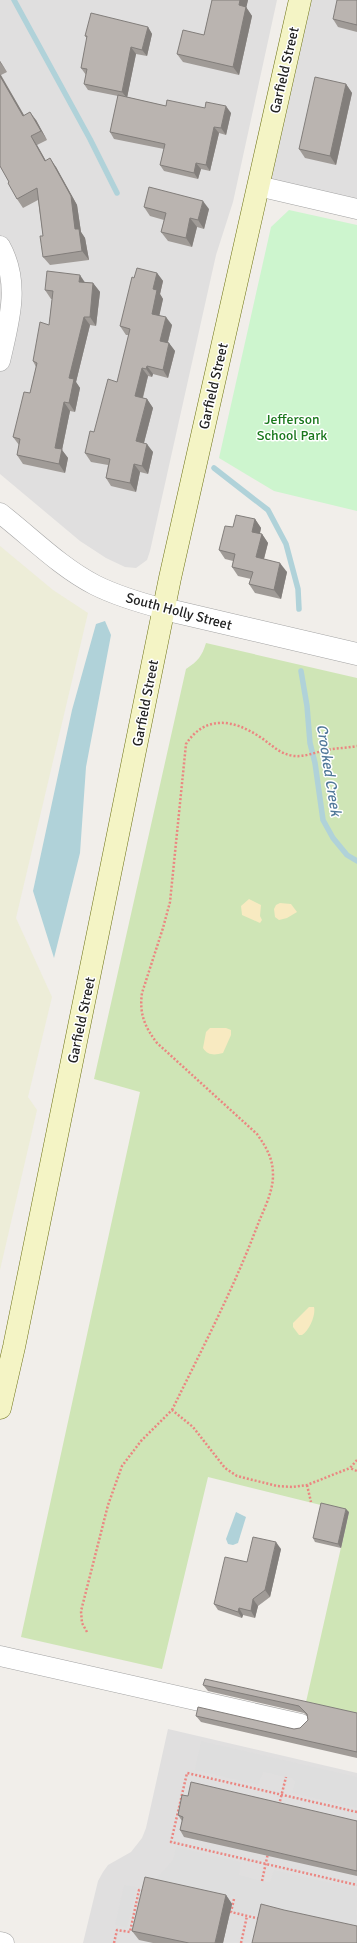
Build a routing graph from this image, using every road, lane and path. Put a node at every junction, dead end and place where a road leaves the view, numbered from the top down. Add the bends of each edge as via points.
1 (300, 0) edge
2 (258, 186) junction
3 (357, 209) edge
4 (0, 246) edge
5 (0, 361) edge
6 (0, 513) edge
7 (164, 609) junction
8 (357, 654) edge
9 (357, 746) edge
10 (0, 1408) edge
11 (172, 1410) junction
12 (357, 1460) edge
13 (350, 1468) junction
14 (357, 1471) edge
15 (307, 1485) junction
16 (311, 1502) dead end
17 (87, 1632) dead end
18 (0, 1656) edge
19 (301, 1724) dead end
20 (286, 1777) dead end
21 (282, 1795) junction
22 (278, 1810) edge
23 (357, 1812) edge
24 (269, 1848) edge
25 (266, 1864) junction
26 (262, 1881) dead end
27 (357, 1885) edge
28 (148, 1892) edge
29 (234, 1899) dead end
30 (247, 1916) junction
31 (264, 1920) edge
32 (0, 1942) edge
33 (4, 1943) edge
34 (114, 1943) edge
35 (241, 1943) edge

1 - 2 main road, Garfield Street
2 - 3 street
2 - 7 main road, Garfield Street
4 - 5 street via 10,268 13,296
6 - 7 street, South Holly Street via 65,566 95,585 134,601
7 - 8 street, South Holly Street
7 - 10 main road, Garfield Street
9 - 11 path via 303,756 285,754 253,732 224,722 202,726 192,734 186,744 170,902 142,993 141,1015 146,1028 157,1043 257,1134 272,1160 273,1176 270,1192 250,1245
11 - 15 path via 193,1427 225,1468 237,1476 277,1486
11 - 17 path via 131,1453 122,1466 112,1490 81,1611 82,1623
12 - 13 path
13 - 14 path
13 - 15 path
15 - 16 path
18 - 19 street
20 - 21 path
21 - 22 path
21 - 23 path
21 - 25 path via 187,1773 171,1842
24 - 25 path
25 - 26 path
25 - 27 path
28 - 34 path via 139,1890 130,1932 117,1930
29 - 30 path via 231,1912
30 - 31 path
30 - 35 path
32 - 33 street

